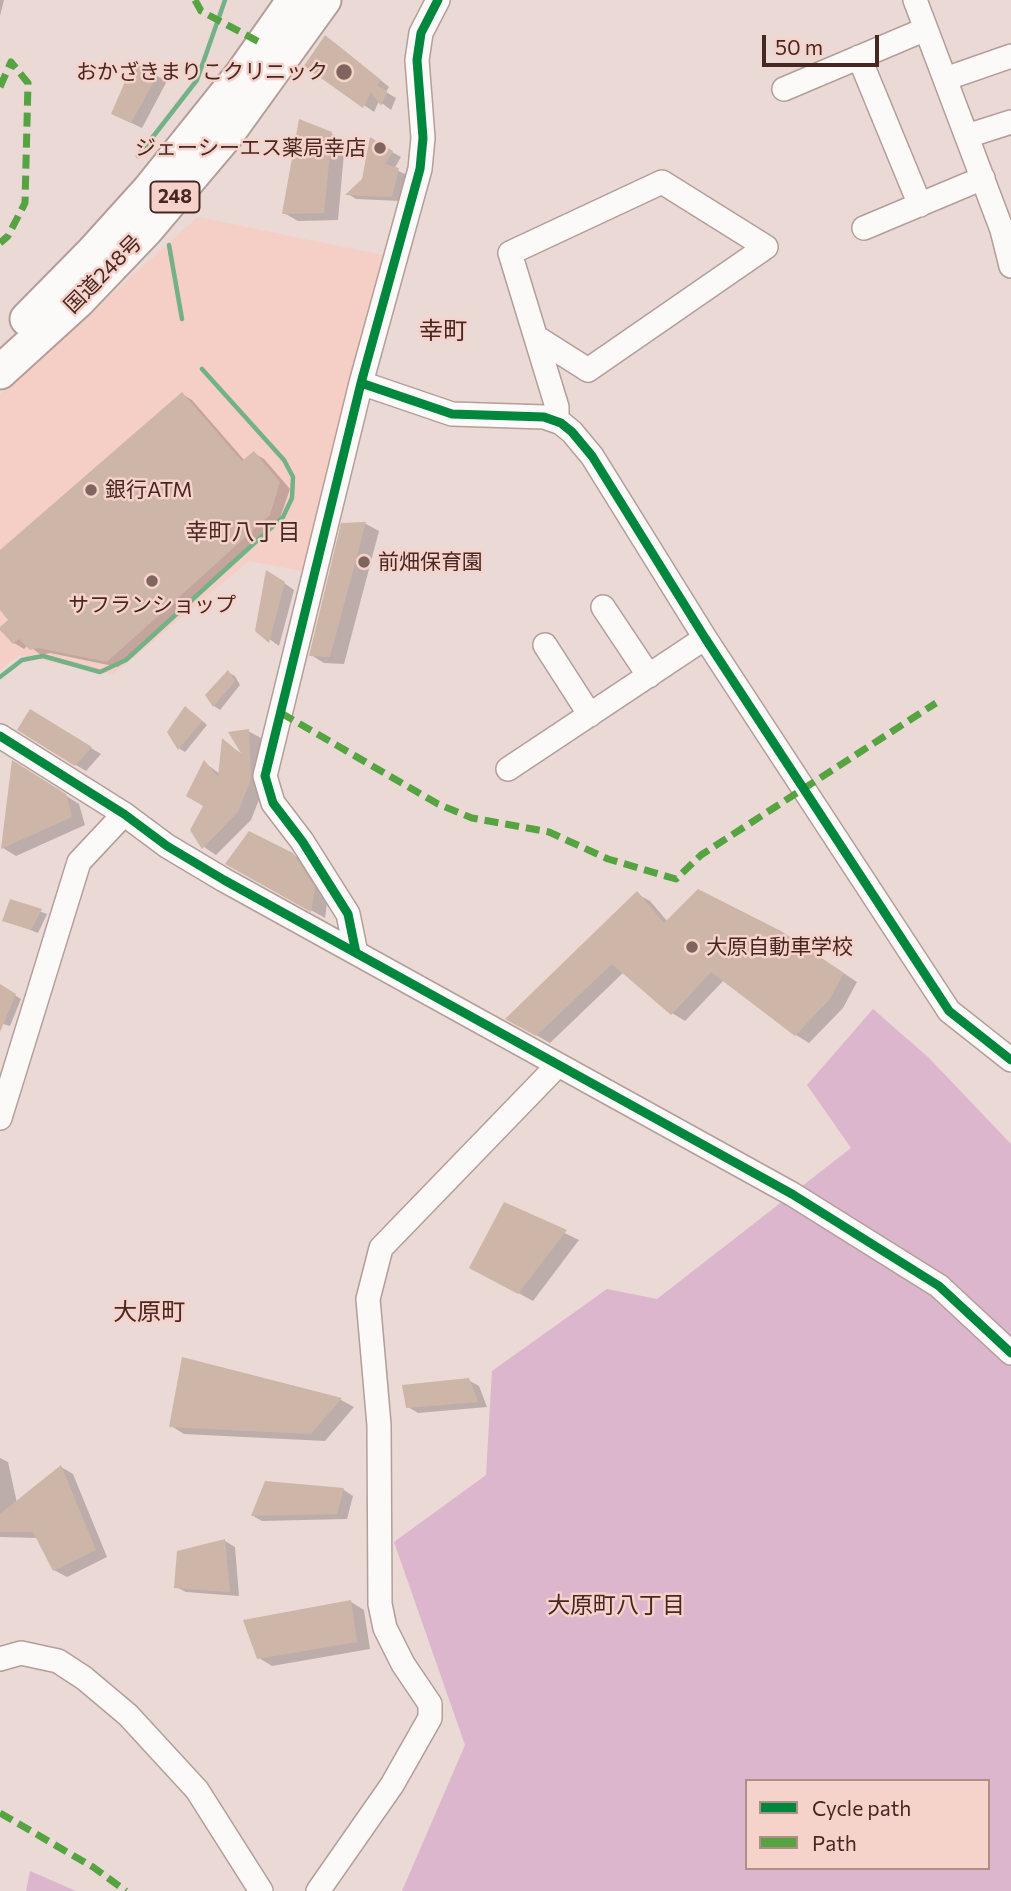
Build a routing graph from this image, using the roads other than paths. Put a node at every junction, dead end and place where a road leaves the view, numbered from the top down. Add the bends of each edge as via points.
1 (294, 0) edge
2 (324, 0) edge
3 (438, 0) edge
4 (915, 0) edge
5 (926, 29) junction
6 (1011, 55) edge
7 (859, 57) junction
8 (945, 79) junction
9 (784, 89) dead end
10 (1011, 122) edge
11 (967, 136) junction
12 (983, 178) junction
13 (920, 205) junction
14 (864, 228) dead end
15 (1007, 229) edge
16 (1011, 266) edge
17 (536, 337) junction
18 (0, 344) edge
19 (0, 372) edge
20 (361, 383) junction
21 (557, 421) junction
22 (603, 607) dead end
23 (705, 638) junction
24 (545, 645) dead end
25 (649, 676) junction
26 (590, 715) junction
27 (0, 736) edge
28 (508, 769) dead end
29 (124, 814) junction
30 (356, 953) junction
31 (1011, 1060) edge
32 (558, 1065) junction
33 (0, 1118) edge
34 (1011, 1353) edge
35 (0, 1659) edge
36 (261, 1891) edge
37 (318, 1891) edge

1 - 18 highway, 国道248号 / 248 via 242,74 149,190
2 - 19 highway, 国道248号 / 248 via 228,133 161,213 78,301
3 - 20 street via 421,33 417,60 420,169
4 - 5 street
5 - 7 street
5 - 8 street
6 - 8 street
7 - 9 street
7 - 13 street
8 - 11 street
10 - 11 street
11 - 12 street
12 - 13 street
12 - 15 street
13 - 14 street
15 - 16 street
17 - 17 street via 510,253 662,182 766,247 588,370
17 - 21 street
20 - 21 street via 452,414 544,416
20 - 30 street via 265,776 273,803 348,914
21 - 23 street via 593,456
22 - 25 street
23 - 25 street
23 - 31 street via 949,1011
24 - 26 street
25 - 26 street
26 - 28 street
27 - 29 street
29 - 30 street via 167,846
29 - 33 street via 79,862
30 - 32 street
32 - 34 street via 792,1194 939,1286
32 - 37 street via 381,1248 368,1299 379,1425 380,1604 385,1628 402,1664 430,1704 430,1718 391,1785
35 - 36 street via 21,1653 58,1661 128,1715 197,1790

